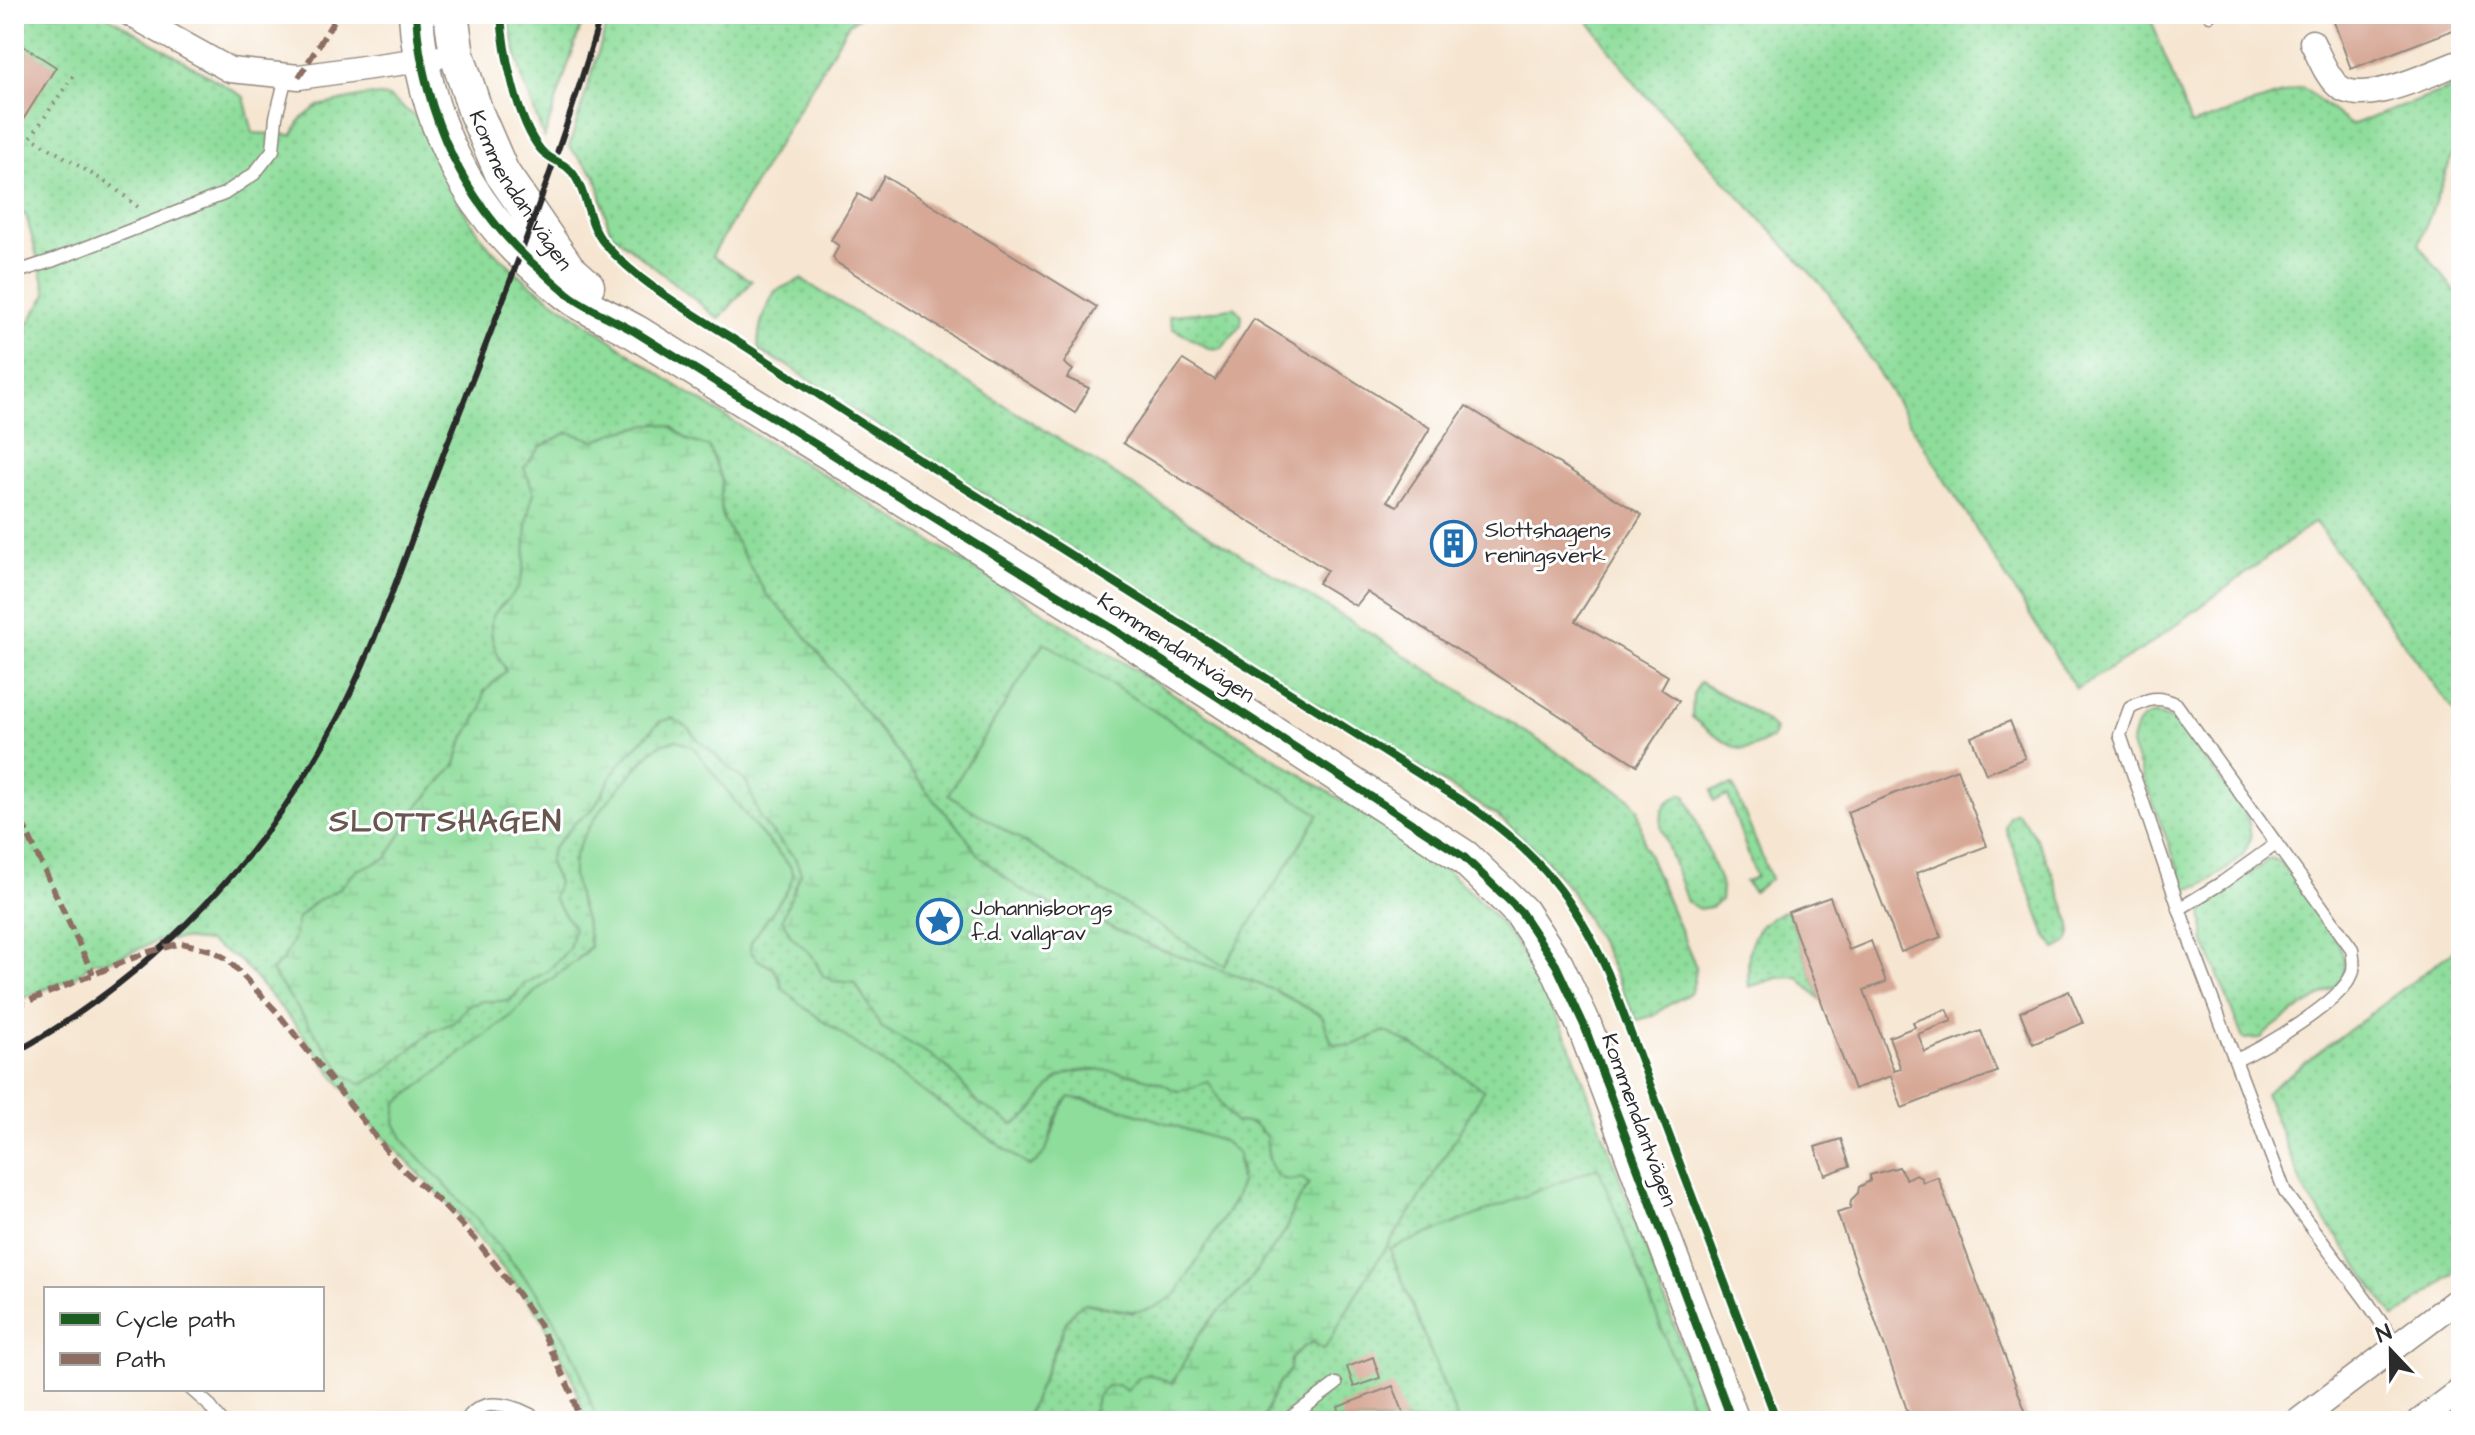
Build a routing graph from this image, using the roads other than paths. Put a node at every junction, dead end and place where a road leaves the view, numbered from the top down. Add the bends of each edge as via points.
1 (130, 14) edge
2 (416, 14) edge
3 (451, 14) edge
4 (2312, 42) dead end
5 (457, 55) junction
6 (420, 61) junction
7 (2461, 62) edge
8 (286, 77) junction
9 (14, 273) edge
10 (637, 333) junction
11 (2276, 844) junction
12 (2179, 909) junction
13 (2236, 1060) junction
14 (2461, 1297) edge
15 (2397, 1346) junction
16 (1336, 1384) dead end
17 (2461, 1390) edge
18 (193, 1391) edge
19 (1292, 1419) edge
20 (221, 1421) edge
21 (466, 1421) edge
22 (541, 1421) edge
23 (1732, 1421) edge
24 (2298, 1421) edge
25 (2420, 1421) edge

1 - 8 street via 230,70
2 - 6 street, Kommendantvägen
3 - 5 street, Kommendantvägen
4 - 7 street via 2336,85 2350,94 2372,94
5 - 6 street
5 - 10 street, Kommendantvägen via 502,173 568,269
6 - 8 street
6 - 10 street, Kommendantvägen via 433,111 481,208 520,254 576,300
8 - 9 lane via 273,150 254,174 224,194
10 - 23 street, Kommendantvägen via 1378,800 1464,857 1521,912 1556,965 1584,1025
11 - 12 lane
11 - 12 lane via 2176,704 2148,698 2130,708 2120,735
11 - 13 lane via 2352,949 2354,971 2341,992 2262,1049
12 - 13 lane
13 - 15 lane via 2285,1192
14 - 15 street
15 - 24 street
16 - 19 lane
17 - 25 street
18 - 20 lane
21 - 22 lane via 472,1411 506,1404

